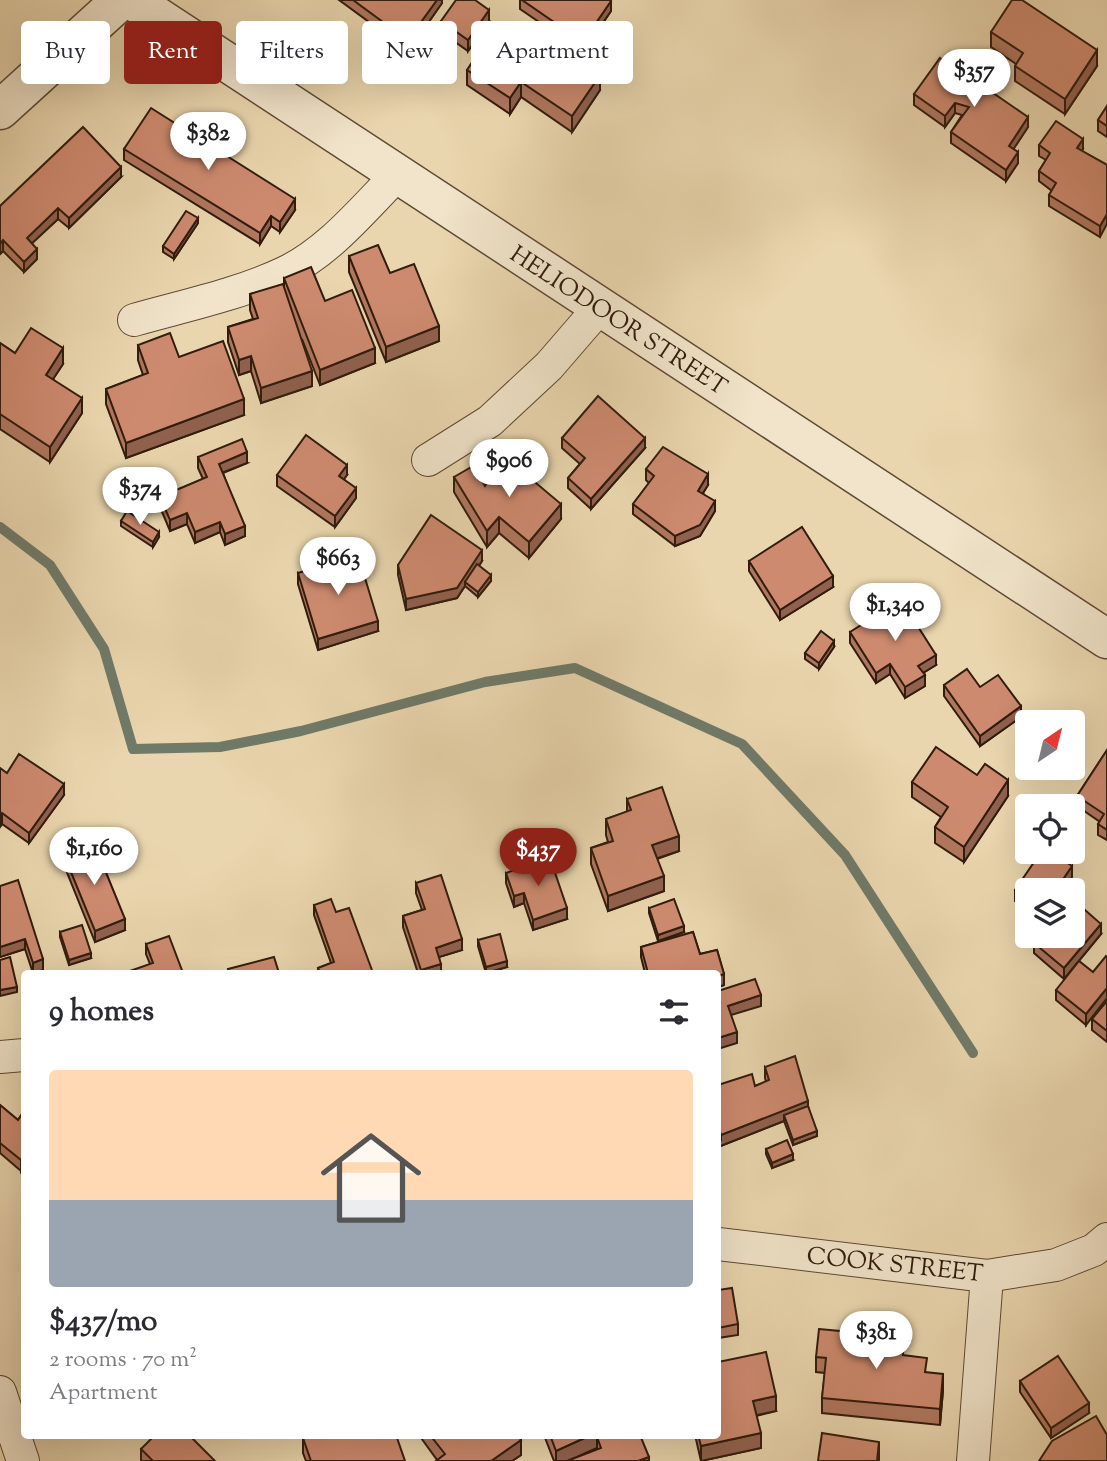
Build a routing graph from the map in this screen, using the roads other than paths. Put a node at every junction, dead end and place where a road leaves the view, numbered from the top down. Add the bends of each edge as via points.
1 (121, 0) edge
2 (132, 0) edge
3 (0, 110) edge
4 (398, 174) junction
5 (600, 307) junction
6 (134, 320) dead end
7 (429, 460) dead end
8 (1107, 639) edge
9 (21, 1055) edge
10 (0, 1057) edge
11 (1107, 1239) edge
12 (721, 1244) edge
13 (987, 1276) junction
14 (7, 1400) edge
15 (23, 1461) edge
16 (973, 1461) edge

1 - 3 street
2 - 4 street, HELIODOOR STREET
4 - 5 street, HELIODOOR STREET
4 - 6 street via 331,241 285,273
5 - 7 street via 549,366 489,421
5 - 8 street, HELIODOOR STREET
9 - 10 street
11 - 13 street, COOK STREET via 1094,1250 1056,1265
12 - 13 street, COOK STREET
13 - 16 street
14 - 15 street

